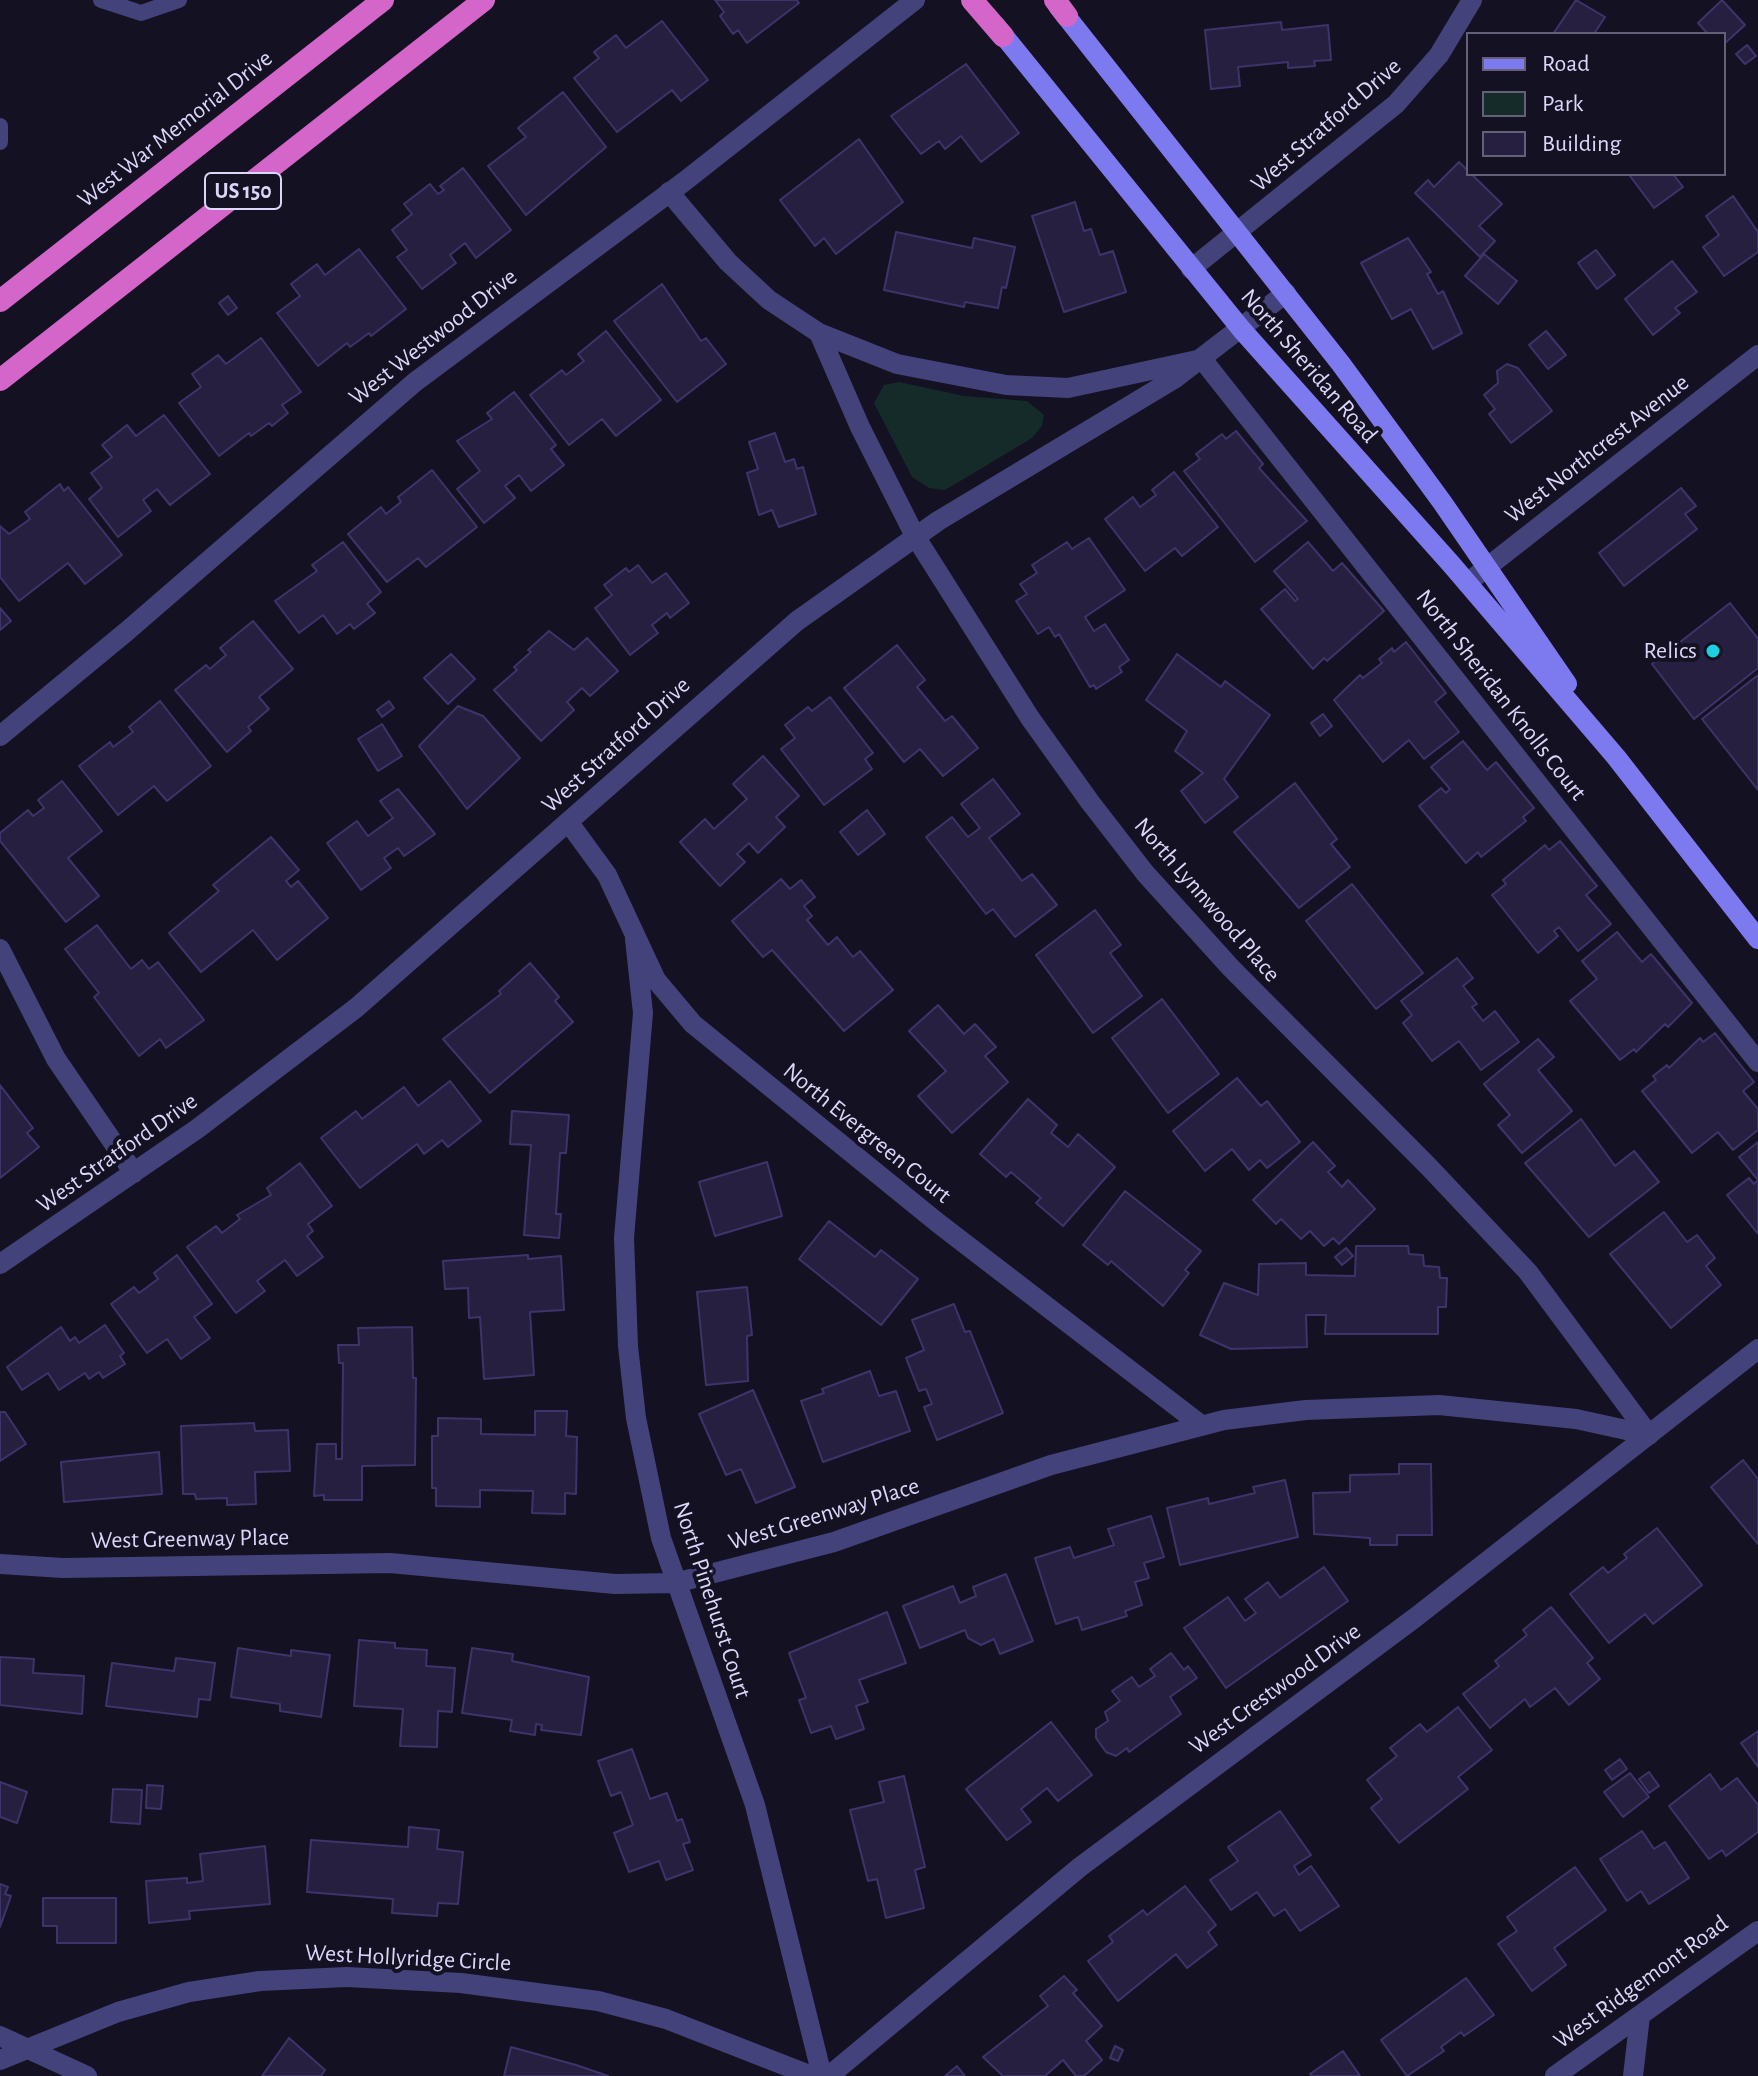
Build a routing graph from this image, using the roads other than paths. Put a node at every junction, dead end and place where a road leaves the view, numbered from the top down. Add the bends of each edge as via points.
1 (101, 0) edge
2 (179, 0) edge
3 (383, 0) edge
4 (486, 0) edge
5 (915, 0) edge
6 (973, 0) edge
7 (1472, 0) edge
8 (1059, 5) edge
9 (1003, 36) joint
10 (0, 126) edge
11 (0, 142) edge
12 (669, 192) junction
13 (1238, 233) junction
14 (1191, 269) junction
15 (1286, 293) junction
16 (0, 301) edge
17 (1242, 330) junction
18 (819, 333) junction
19 (1758, 355) edge
20 (1202, 359) junction
21 (0, 380) edge
22 (915, 536) junction
23 (1488, 567) junction
24 (1467, 583) junction
25 (0, 736) edge
26 (1616, 757) junction
27 (569, 823) junction
28 (635, 939) junction
29 (1758, 939) edge
30 (0, 949) edge
31 (1758, 1062) edge
32 (134, 1173) junction
33 (0, 1264) edge
34 (1758, 1349) edge
35 (1201, 1425) junction
36 (1649, 1435) junction
37 (0, 1564) edge
38 (675, 1583) junction
39 (1758, 1931) edge
40 (1640, 2016) junction
41 (0, 2036) edge
42 (28, 2048) junction
43 (0, 2060) edge
44 (87, 2076) edge
45 (812, 2076) edge
46 (822, 2076) edge
47 (829, 2076) edge
48 (1555, 2076) edge
49 (1633, 2076) edge

1 - 2 lane via 141,13
3 - 16 highway, West War Memorial Drive / US 150
4 - 21 highway, US 150
5 - 12 street, West Westwood Drive
6 - 9 highway
7 - 13 street, West Stratford Drive via 1439,55 1396,104
8 - 13 main road, North Sheridan Road
9 - 14 main road, North Sheridan Road
10 - 11 lane
12 - 18 street via 741,276
12 - 25 street, West Westwood Drive via 397,396
13 - 14 street, West Stratford Drive
13 - 15 main road, North Sheridan Road
14 - 17 main road, North Sheridan Road
15 - 17 street, West Stratford Drive
15 - 23 main road, North Sheridan Road
17 - 20 street, West Stratford Drive
17 - 24 main road, North Sheridan Road
18 - 20 street via 897,364 1019,387 1083,386
18 - 22 street, North Lynnwood Place
19 - 23 street, West Northcrest Avenue
20 - 22 street, West Stratford Drive
20 - 31 street, North Sheridan Knolls Court
22 - 27 street, West Stratford Drive via 775,639
22 - 36 street, North Lynnwood Place via 1030,718 1127,852 1258,998 1528,1272
23 - 24 street, West Northcrest Avenue
23 - 26 main road, North Sheridan Road
24 - 26 main road, North Sheridan Road
26 - 29 main road, North Sheridan Road
27 - 28 street, North Evergreen Court via 607,875
27 - 32 street, West Stratford Drive via 356,1008
28 - 35 street, North Evergreen Court via 670,1001 714,1043
28 - 38 street, North Pinehurst Court via 643,1013 624,1238 628,1346 647,1475
30 - 32 street via 56,1059
32 - 33 street, West Stratford Drive
34 - 36 street, West Crestwood Drive
35 - 36 street, West Greenway Place via 1306,1410 1439,1405 1576,1419
35 - 38 street, West Greenway Place via 1051,1465 823,1545
36 - 47 street, West Crestwood Drive via 1349,1668 1080,1867
37 - 38 street, West Greenway Place via 63,1568 390,1563 615,1584
38 - 46 street, North Pinehurst Court via 755,1805
39 - 40 street, West Ridgemont Road
40 - 48 street, West Ridgemont Road
40 - 49 street
41 - 42 street
42 - 43 street, West Hollyridge Circle
42 - 44 street
42 - 45 street, West Hollyridge Circle via 118,2012 209,1987 356,1977 461,1983 598,2001 666,2019

